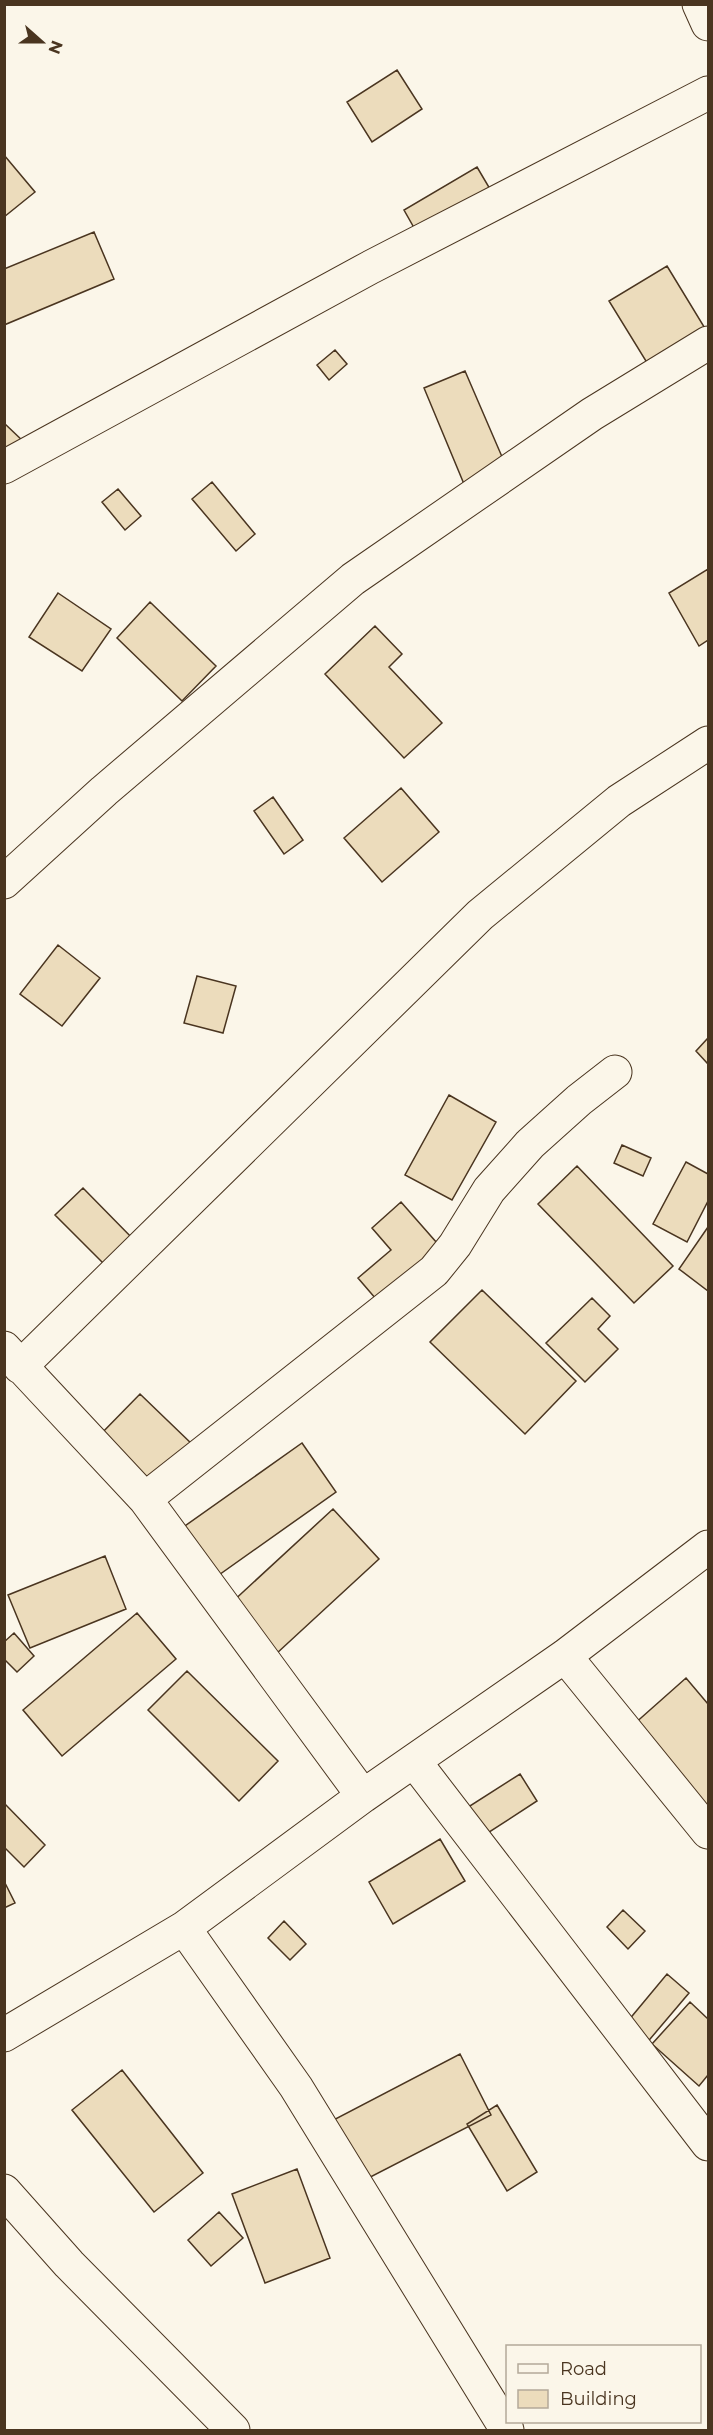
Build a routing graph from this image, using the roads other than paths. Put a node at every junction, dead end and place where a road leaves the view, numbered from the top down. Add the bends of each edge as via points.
1 (699, 4) edge
2 (708, 24) edge
3 (708, 93) edge
4 (708, 343) edge
5 (4, 467) edge
6 (708, 743) edge
7 (4, 882) edge
8 (615, 1072) dead end
9 (12, 1357) edge
10 (145, 1499) junction
11 (708, 1547) edge
12 (565, 1656) junction
13 (414, 1761) junction
14 (363, 1796) junction
15 (708, 1832) edge
16 (184, 1928) junction
17 (4, 2035) edge
18 (708, 2144) edge
19 (4, 2191) edge
20 (232, 2430) edge
21 (507, 2430) edge

1 - 2 street
3 - 5 street via 371,267
4 - 7 street via 592,414 353,579 104,791
6 - 9 street via 619,801 480,915
8 - 10 street via 530,1144 489,1190 434,1271
9 - 10 street
10 - 14 street
11 - 12 street
12 - 13 street
12 - 15 street
13 - 14 street
13 - 18 street
14 - 16 street
16 - 17 street
16 - 21 street via 296,2086
19 - 20 street via 69,2264

